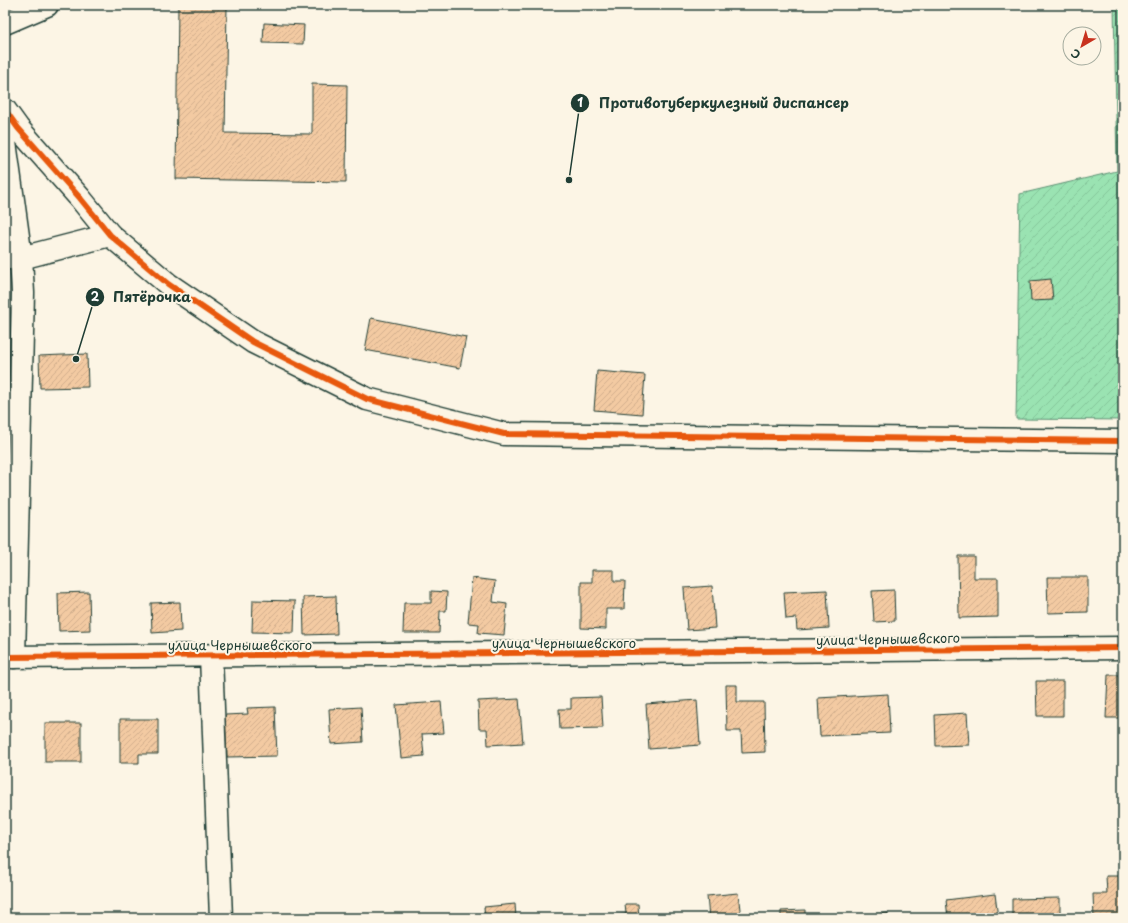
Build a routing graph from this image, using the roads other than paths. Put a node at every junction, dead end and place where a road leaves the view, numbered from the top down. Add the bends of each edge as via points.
1 (47, 5) edge
2 (5, 23) edge
3 (5, 110) edge
4 (9, 137) edge
5 (110, 235) junction
6 (13, 258) edge
7 (1123, 440) edge
8 (1123, 648) edge
9 (211, 656) junction
10 (10, 657) edge
11 (221, 918) edge

1 - 2 street
3 - 4 street
4 - 5 street via 80,198
4 - 6 street
5 - 6 street
5 - 7 street via 168,284 260,346 367,399 504,434
6 - 10 street via 22,300
8 - 9 street, улица Чернышевского
9 - 10 street, улица Чернышевского
9 - 11 street

